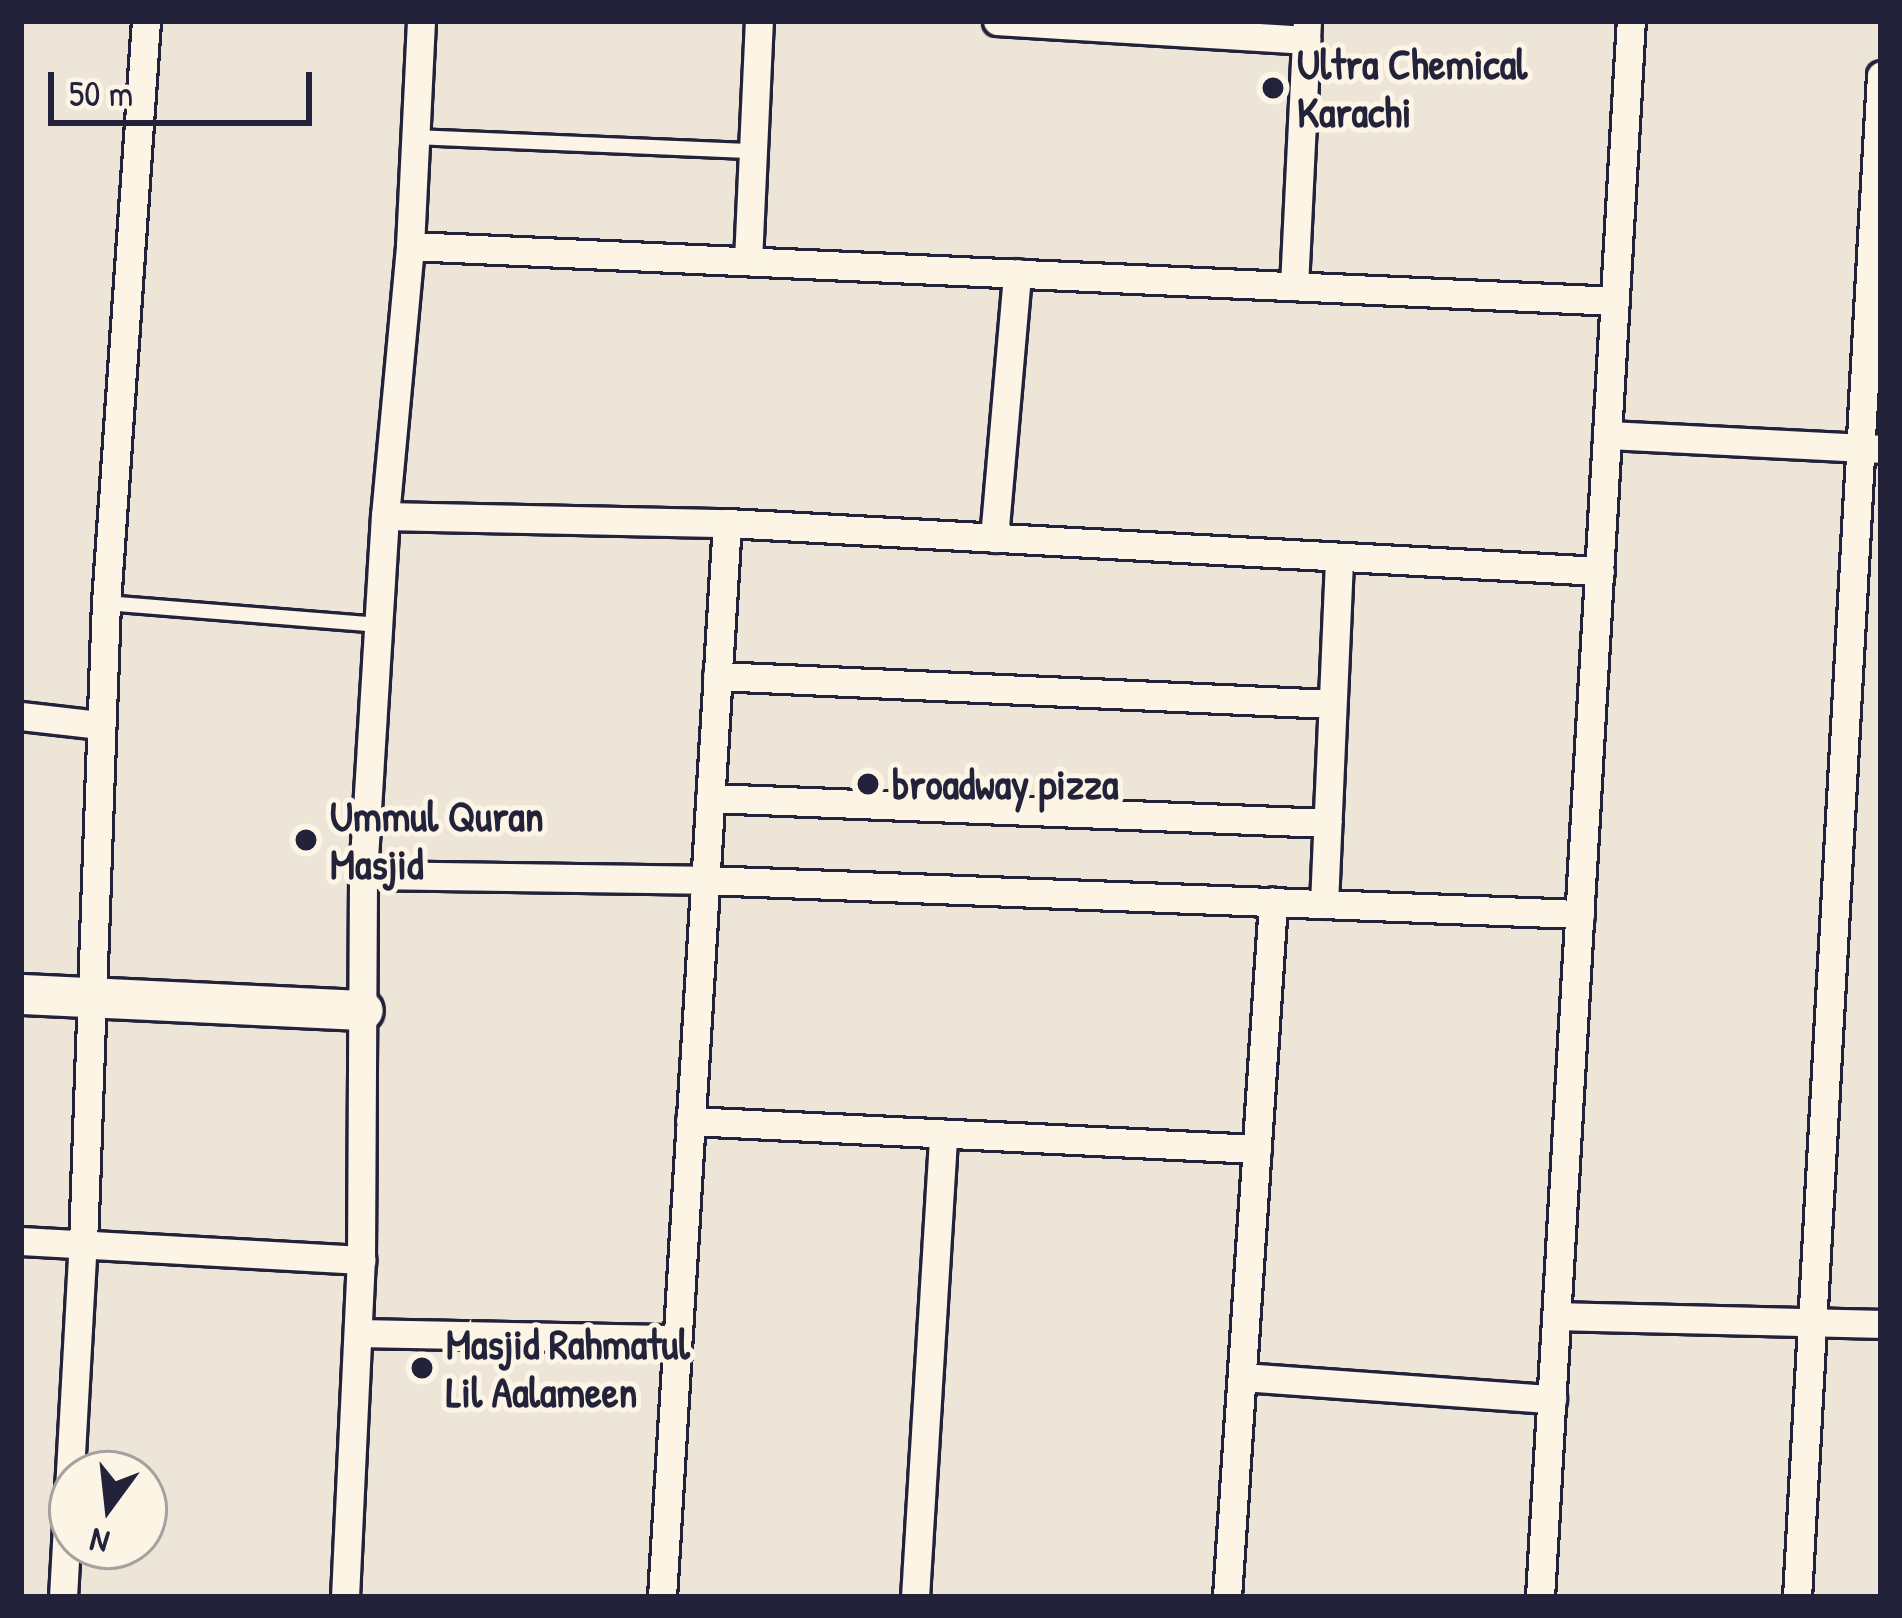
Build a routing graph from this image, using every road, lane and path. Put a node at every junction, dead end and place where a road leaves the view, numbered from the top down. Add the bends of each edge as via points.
1 (146, 21) edge
2 (421, 21) edge
3 (759, 21) edge
4 (997, 21) edge
5 (1631, 21) edge
6 (1306, 30) edge
7 (1881, 75) edge
8 (416, 137) junction
9 (753, 151) junction
10 (410, 246) junction
11 (748, 261) junction
12 (1016, 273) junction
13 (1294, 286) junction
14 (1615, 301) junction
15 (1607, 435) junction
16 (1871, 448) edge
17 (385, 516) junction
18 (727, 523) junction
19 (994, 538) junction
20 (1339, 557) junction
21 (1600, 572) junction
22 (106, 603) junction
23 (379, 625) junction
24 (717, 676) junction
25 (1333, 704) junction
26 (21, 716) edge
27 (100, 725) junction
28 (710, 799) junction
29 (1327, 823) junction
30 (363, 875) junction
31 (705, 880) junction
32 (1273, 902) junction
33 (1324, 904) junction
34 (1580, 914) junction
35 (21, 994) edge
36 (89, 999) junction
37 (363, 1010) junction
38 (690, 1121) junction
39 (943, 1134) junction
40 (1257, 1149) junction
41 (21, 1241) edge
42 (83, 1244) junction
43 (361, 1260) junction
44 (1556, 1316) junction
45 (1813, 1321) junction
46 (1881, 1324) edge
47 (358, 1333) junction
48 (677, 1340) junction
49 (1242, 1377) junction
50 (1552, 1399) junction
51 (63, 1597) edge
52 (345, 1597) edge
53 (662, 1597) edge
54 (915, 1597) edge
55 (1227, 1597) edge
56 (1540, 1597) edge
57 (1797, 1597) edge

1 - 22 street
2 - 8 street
3 - 9 street
4 - 6 street
5 - 14 street
6 - 13 street
7 - 16 street
8 - 9 lane
8 - 10 street
9 - 11 street
10 - 11 street
10 - 17 street
11 - 12 street
12 - 13 street
12 - 19 street
13 - 14 street
14 - 15 street
15 - 16 street
15 - 21 street
16 - 45 street
17 - 18 street
17 - 23 street
18 - 19 street
18 - 24 street
19 - 20 street
20 - 21 street
20 - 25 street
21 - 34 street
22 - 23 lane
22 - 27 street
23 - 30 street
24 - 25 street
24 - 28 street
25 - 29 street
26 - 27 street
27 - 36 street
28 - 29 street
28 - 31 street
29 - 33 street
30 - 31 street
30 - 37 street
31 - 32 street
31 - 38 street
32 - 33 street
32 - 40 street
33 - 34 street
34 - 44 street
35 - 36 street
36 - 37 street
36 - 42 street
37 - 43 street
38 - 39 street
38 - 48 street
39 - 40 street
39 - 54 street
40 - 49 street
41 - 42 street
42 - 43 street
42 - 51 street
43 - 47 street
44 - 45 street
44 - 50 street
45 - 46 street
45 - 57 street
47 - 48 street
47 - 52 street
48 - 53 street
49 - 50 street
49 - 55 street
50 - 56 street

